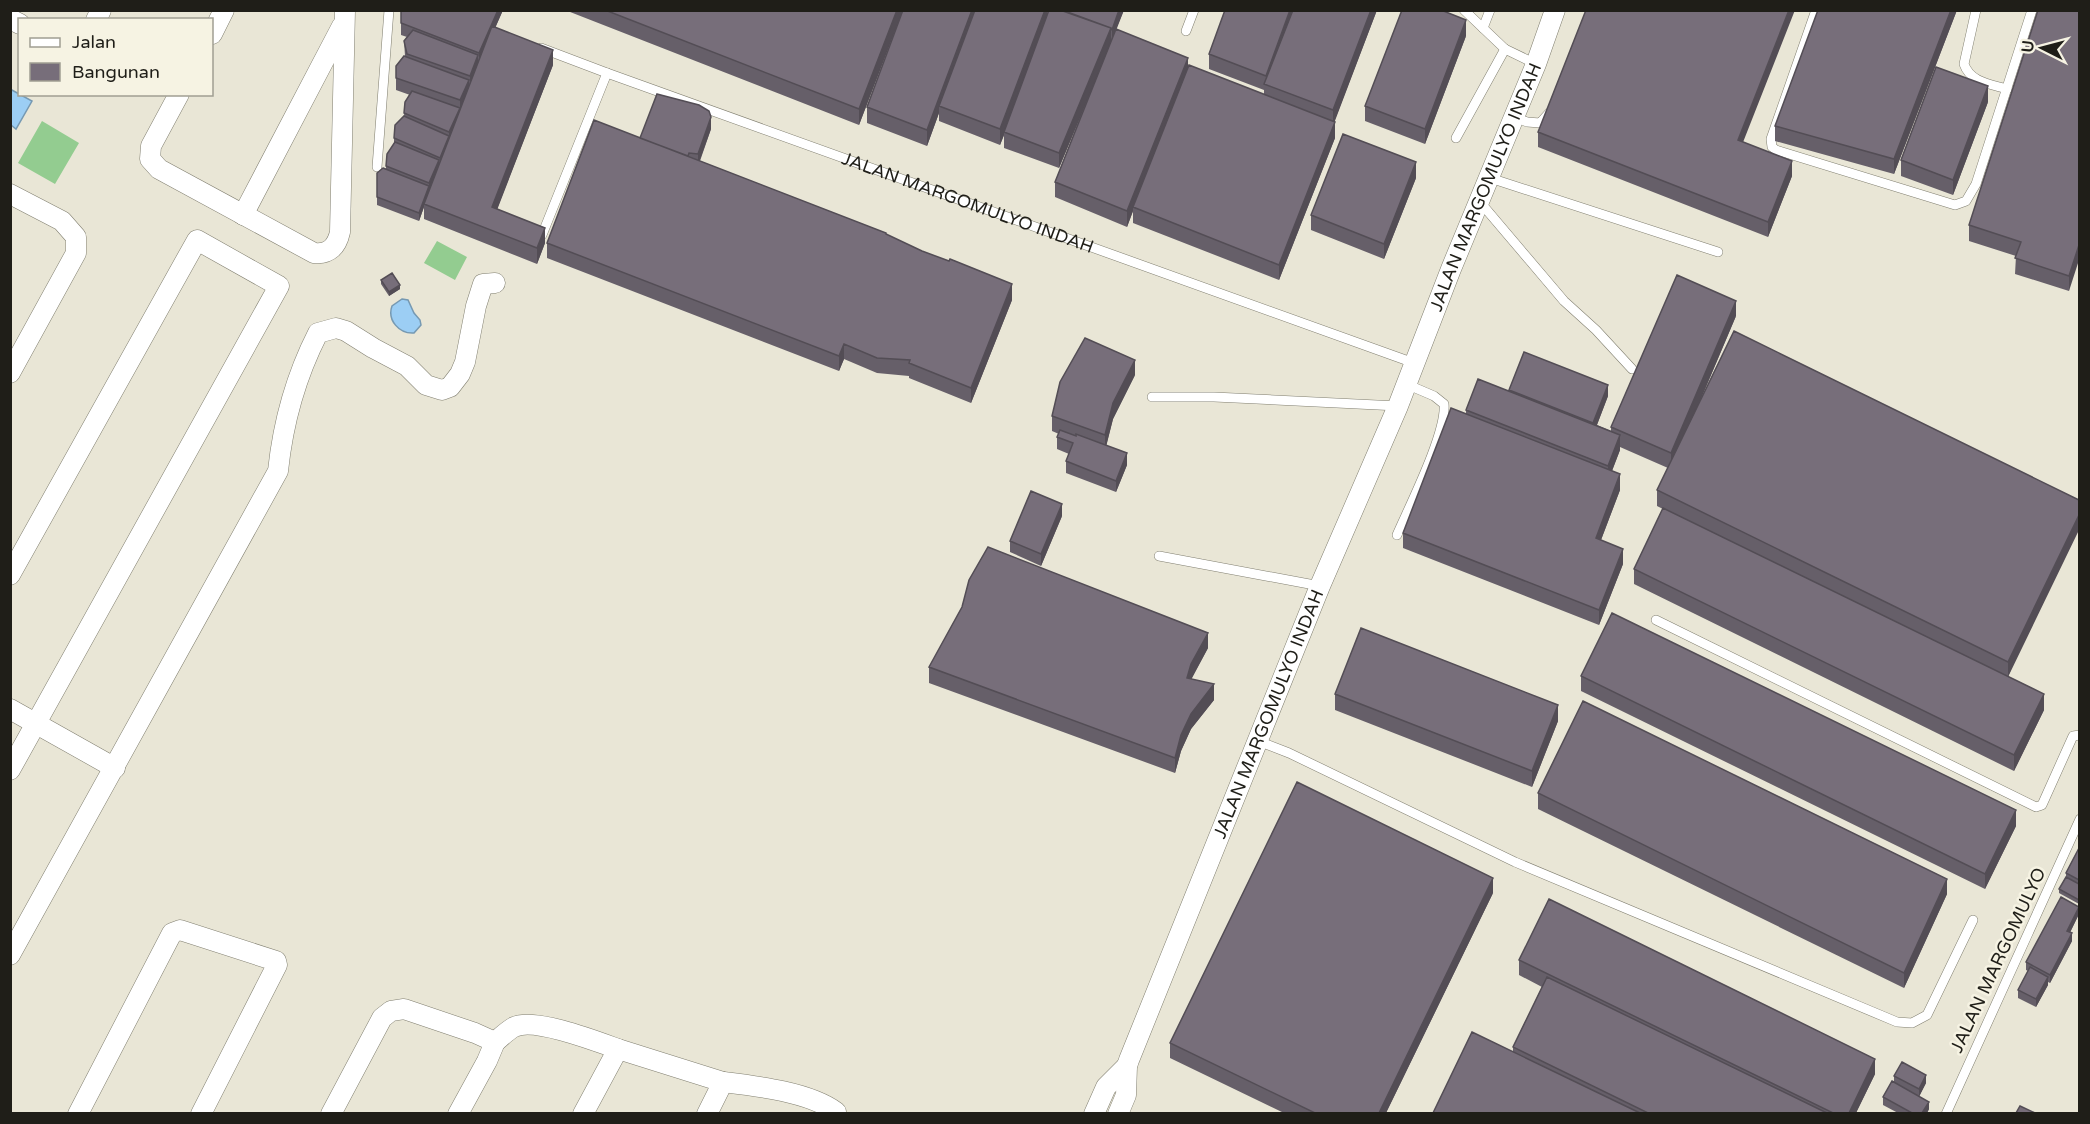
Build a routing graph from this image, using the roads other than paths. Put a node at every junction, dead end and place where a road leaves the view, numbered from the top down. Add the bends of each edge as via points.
1 (224, 10) edge
2 (389, 10) edge
3 (1194, 10) edge
4 (1464, 10) edge
5 (1490, 10) edge
6 (1555, 10) edge
7 (1816, 10) edge
8 (1976, 10) edge
9 (2032, 10) edge
10 (344, 16) edge
11 (1483, 28) junction
12 (1186, 31) dead end
13 (213, 32) edge
14 (534, 45) edge
15 (1505, 49) junction
16 (1536, 64) junction
17 (607, 73) junction
18 (2007, 89) junction
19 (178, 96) edge
20 (1551, 106) edge
21 (1515, 117) junction
22 (1456, 138) dead end
23 (377, 167) dead end
24 (1490, 178) junction
25 (10, 194) edge
26 (1480, 202) junction
27 (243, 215) junction
28 (542, 235) edge
29 (1718, 252) dead end
30 (495, 283) dead end
31 (1414, 363) junction
32 (1632, 369) dead end
33 (10, 373) edge
34 (1406, 384) junction
35 (1152, 397) dead end
36 (1398, 406) junction
37 (1397, 535) dead end
38 (1158, 556) dead end
39 (10, 575) edge
40 (1320, 586) junction
41 (1656, 620) dead end
42 (10, 709) edge
43 (36, 724) junction
44 (2079, 735) edge
45 (1258, 741) junction
46 (115, 768) junction
47 (10, 770) edge
48 (2079, 819) edge
49 (1973, 920) dead end
50 (10, 956) edge
51 (495, 1042) junction
52 (618, 1049) junction
53 (1127, 1065) junction
54 (723, 1082) junction
55 (78, 1113) edge
56 (201, 1113) edge
57 (331, 1113) edge
58 (458, 1113) edge
59 (583, 1113) edge
60 (707, 1113) edge
61 (835, 1113) edge
62 (1094, 1113) edge
63 (1118, 1113) edge
64 (1946, 1113) edge

1 - 13 street
2 - 23 lane
3 - 12 lane
4 - 11 lane
5 - 11 lane
6 - 16 street, JALAN MARGOMULYO INDAH
7 - 18 lane via 1771,139 1776,150 1955,205 1966,201 1976,184
8 - 18 lane via 1964,64 1966,72 1972,78
9 - 18 lane
10 - 27 street
10 - 27 street via 338,241 330,251 314,252
11 - 15 lane
14 - 17 lane, JALAN MARGOMULYO INDAH
15 - 16 lane
15 - 22 lane
16 - 21 street, JALAN MARGOMULYO INDAH
17 - 28 lane
17 - 31 lane, JALAN MARGOMULYO INDAH
19 - 27 street via 151,146 150,159 159,169
20 - 21 lane via 1540,123
21 - 24 street, JALAN MARGOMULYO INDAH
24 - 26 street, JALAN MARGOMULYO INDAH
24 - 29 lane
25 - 33 street via 62,221 76,237 76,253
26 - 31 street, JALAN MARGOMULYO INDAH
26 - 32 lane via 1564,301
30 - 46 street via 483,284 465,362 450,387 442,390 426,385 407,366 346,331 336,328 318,333 304,360 292,399 278,471
31 - 34 street, JALAN MARGOMULYO INDAH
34 - 36 street, JALAN MARGOMULYO INDAH
34 - 37 lane via 1434,396 1444,404 1445,413
35 - 36 lane
36 - 40 street, JALAN MARGOMULYO INDAH
38 - 40 lane
39 - 43 street via 197,240 279,286
40 - 45 street, JALAN MARGOMULYO INDAH
41 - 44 lane via 2036,807 2042,805 2073,736
42 - 43 street
43 - 46 street
43 - 47 street
45 - 49 lane via 1515,862 1897,1022 1912,1023 1927,1015
45 - 53 street, JALAN MARGOMULYO INDAH
46 - 50 street
48 - 64 lane, JALAN MARGOMULYO
51 - 52 street via 515,1026 536,1024
51 - 57 street via 404,1009 391,1011 382,1018
51 - 58 street
52 - 54 street
52 - 59 street
53 - 62 street via 1106,1087
53 - 63 street via 1126,1095
54 - 60 street
54 - 61 street via 759,1086 824,1103
55 - 56 street via 172,933 180,930 276,961 277,965

